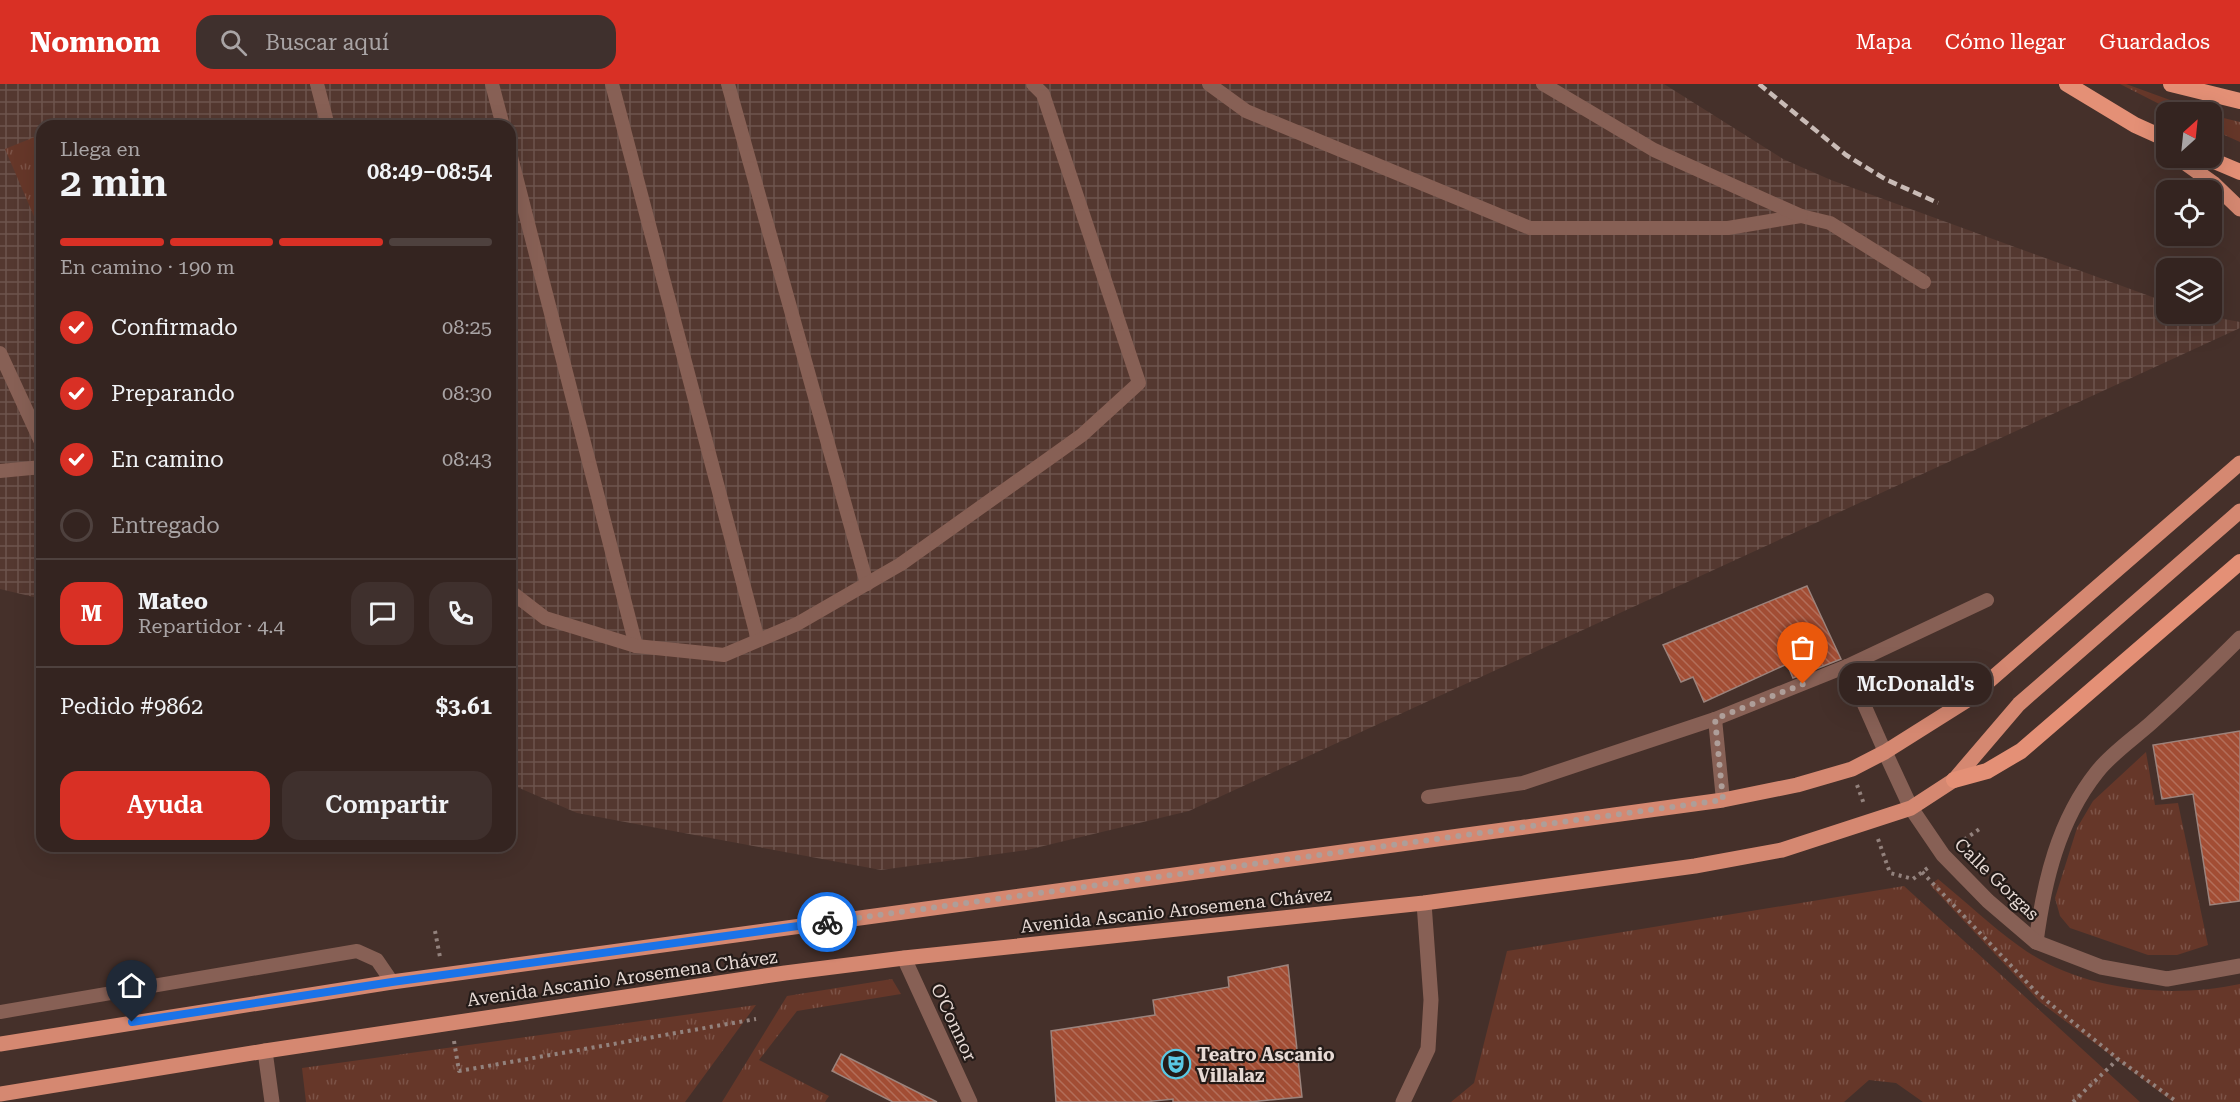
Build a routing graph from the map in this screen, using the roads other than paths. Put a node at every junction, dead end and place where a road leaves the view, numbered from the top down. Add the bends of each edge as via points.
1 (317, 84) edge
2 (492, 84) edge
3 (612, 84) edge
4 (729, 84) edge
5 (1033, 84) edge
6 (1209, 84) edge
7 (1543, 84) edge
8 (2067, 84) edge
9 (2171, 84) edge
10 (2240, 102) edge
11 (326, 120) edge
12 (501, 120) edge
13 (2135, 125) junction
14 (2156, 134) edge
15 (2156, 141) edge
16 (2222, 164) edge
17 (2192, 168) edge
18 (2240, 172) edge
19 (516, 176) edge
20 (2240, 209) edge
21 (1802, 216) junction
22 (1924, 282) dead end
23 (0, 353) edge
24 (36, 431) edge
25 (2240, 463) edge
26 (36, 468) edge
27 (0, 471) edge
28 (2240, 511) edge
29 (2240, 562) edge
30 (867, 584) junction
31 (516, 596) edge
32 (1987, 600) dead end
33 (2240, 638) edge
34 (758, 640) junction
35 (636, 646) junction
36 (1847, 666) junction
37 (1715, 719) junction
38 (1885, 752) junction
39 (1954, 780) junction
40 (1428, 797) dead end
41 (1723, 800) junction
42 (1911, 808) junction
43 (1424, 903) junction
44 (2036, 942) junction
45 (904, 958) junction
46 (2240, 966) edge
47 (392, 982) junction
48 (0, 1012) edge
49 (0, 1044) edge
50 (265, 1051) junction
51 (0, 1094) edge
52 (272, 1102) edge
53 (970, 1102) edge
54 (1403, 1102) edge

1 - 11 lane
2 - 12 lane
3 - 34 lane
4 - 30 lane
5 - 30 lane via 1042,94 1139,383 1082,435
6 - 21 lane via 1246,111 1530,228 1728,228
7 - 21 lane via 1654,150
8 - 13 highway
9 - 10 highway
13 - 14 highway
13 - 15 main road
16 - 18 highway
17 - 20 main road
19 - 35 lane
21 - 22 lane via 1830,223
23 - 24 lane
25 - 38 main road, Avenida Ascanio Arosemena Chávez via 1966,701
26 - 27 lane
28 - 39 main road, Avenida Ascanio Arosemena Chávez via 2019,704
29 - 39 highway via 2021,751 1987,771
30 - 34 lane via 797,624
31 - 35 lane via 545,618
32 - 36 lane
33 - 44 street via 2097,771 2058,843 2047,875
34 - 35 lane via 724,655
36 - 37 lane
36 - 38 lane
37 - 40 lane via 1523,783
37 - 41 lane
38 - 41 main road, Avenida Ascanio Arosemena Chávez via 1852,769
38 - 42 street, Calle Gorgas
39 - 42 main road, Avenida Ascanio Arosemena Chávez
41 - 47 main road, Avenida Ascanio Arosemena Chávez
42 - 43 main road, Avenida Ascanio Arosemena Chávez via 1782,850 1735,860
42 - 44 street, Calle Gorgas via 1942,855
43 - 45 main road, Avenida Ascanio Arosemena Chávez
43 - 54 street via 1431,1000 1428,1049
44 - 46 street, Calle Gorgas via 2101,967 2168,979
45 - 50 main road, Avenida Ascanio Arosemena Chávez
45 - 53 street, O'Connor
47 - 48 lane via 377,960 357,951
47 - 49 main road, Avenida Ascanio Arosemena Chávez
50 - 51 main road, Avenida Ascanio Arosemena Chávez
50 - 52 street

